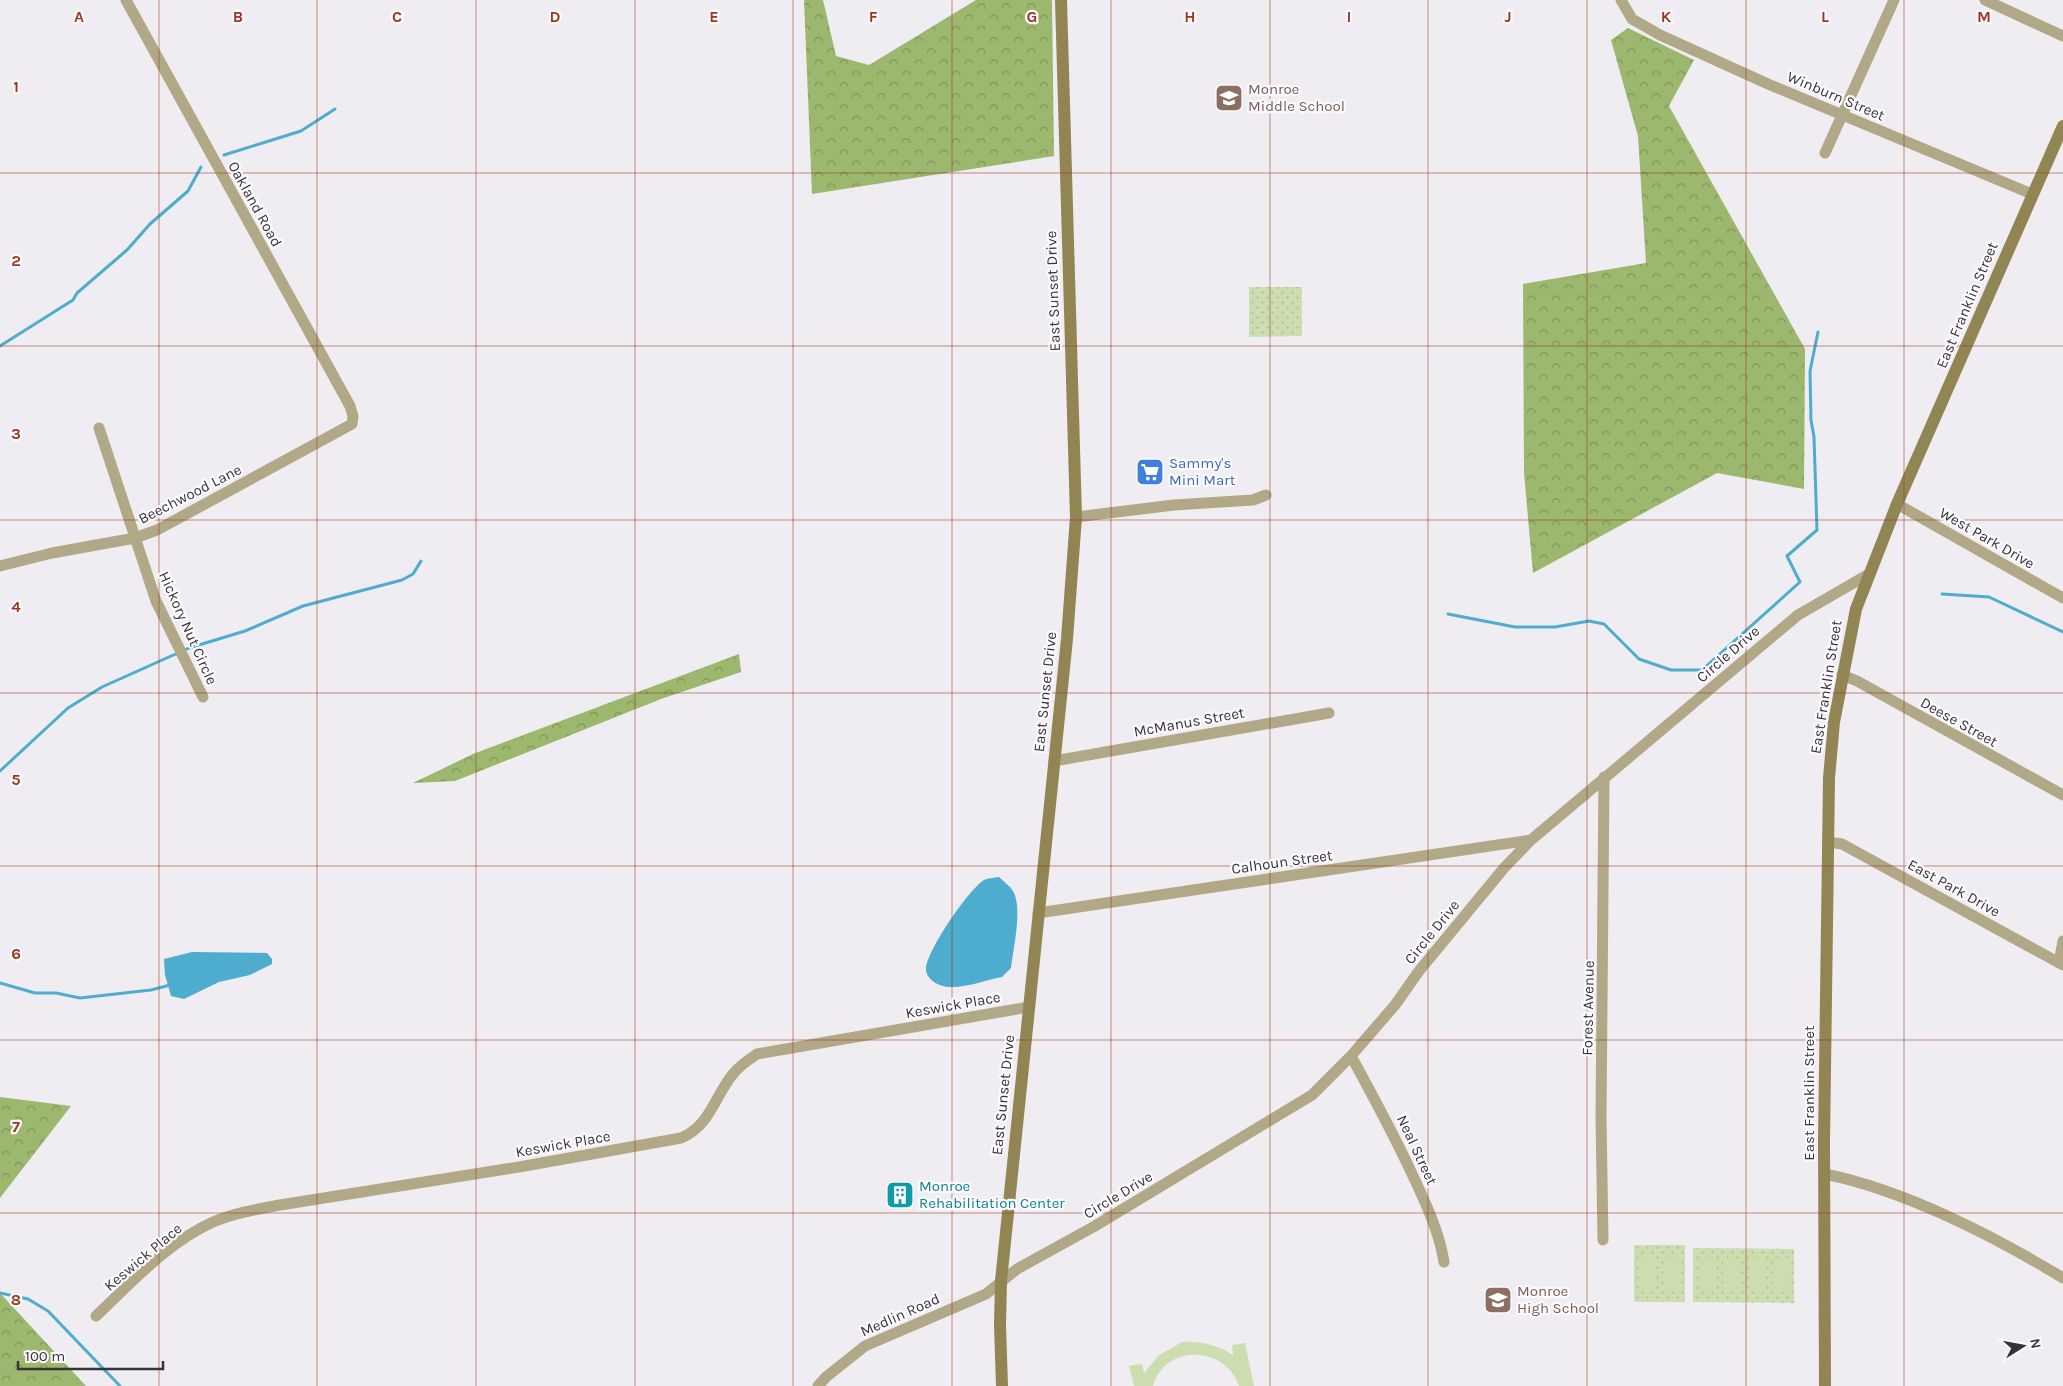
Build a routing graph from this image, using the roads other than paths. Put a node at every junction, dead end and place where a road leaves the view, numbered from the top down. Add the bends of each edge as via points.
1 (126, 0) edge
2 (1061, 0) edge
3 (1621, 0) edge
4 (1894, 0) edge
5 (1985, 0) edge
6 (2063, 36) edge
7 (1843, 115) junction
8 (2063, 126) edge
9 (2060, 140) edge
10 (1825, 153) dead end
11 (2032, 194) junction
12 (352, 424) joint
13 (99, 428) dead end
14 (1266, 495) dead end
15 (1898, 504) junction
16 (1076, 517) junction
17 (135, 538) junction
18 (0, 566) edge
19 (1869, 574) junction
20 (2063, 598) edge
21 (1842, 675) junction
22 (203, 697) dead end
23 (1329, 713) dead end
24 (1054, 761) junction
25 (1604, 777) junction
26 (2063, 794) edge
27 (1531, 840) junction
28 (1828, 842) junction
29 (1038, 913) junction
30 (2063, 942) edge
31 (2061, 964) edge
32 (1029, 1007) junction
33 (1351, 1056) junction
34 (1825, 1174) junction
35 (1603, 1240) dead end
36 (1444, 1262) dead end
37 (2063, 1278) edge
38 (1001, 1282) junction
39 (96, 1316) dead end
40 (818, 1386) edge
41 (1002, 1386) edge
42 (1825, 1386) edge

1 - 12 street, Oakland Road via 350,406
2 - 16 street, East Sunset Drive
3 - 7 street, Winburn Street via 1632,19 1660,35
4 - 7 street
5 - 6 street
7 - 10 street
7 - 11 street, Winburn Street
8 - 9 street, East Franklin Street
9 - 11 street, East Franklin Street
11 - 15 street, East Franklin Street
12 - 17 street, Beechwood Lane via 157,530
13 - 17 street, Hickory Nut Circle
14 - 16 street via 1253,500 1174,505
15 - 19 street, East Franklin Street
15 - 20 street, West Park Drive
16 - 24 street, East Sunset Drive
17 - 18 street, Beechwood Lane
17 - 22 street, Hickory Nut Circle via 156,600
19 - 21 street, East Franklin Street via 1856,609
19 - 25 street, Circle Drive via 1798,615
21 - 26 street, Deese Street
21 - 28 street, East Franklin Street via 1829,778
23 - 24 street, McManus Street
24 - 29 street, East Sunset Drive
25 - 27 street, Circle Drive
25 - 35 street, Forest Avenue
27 - 29 street, Calhoun Street
27 - 33 street, Circle Drive via 1504,868
28 - 31 street, East Park Drive via 1842,844
28 - 34 street, East Franklin Street
29 - 32 street, East Sunset Drive
30 - 31 street
32 - 38 street, East Sunset Drive
32 - 39 street, Keswick Place via 757,1054 732,1075 716,1105 695,1132 681,1138 280,1205 213,1222 184,1239
33 - 36 street, Neal Street via 1390,1126 1430,1212
33 - 38 street, Circle Drive via 1312,1095 1104,1221 1017,1269
34 - 37 street via 1908,1198 2028,1257
34 - 42 street, East Franklin Street
38 - 40 street, Medlin Road via 986,1294 865,1346
38 - 41 street, East Sunset Drive

